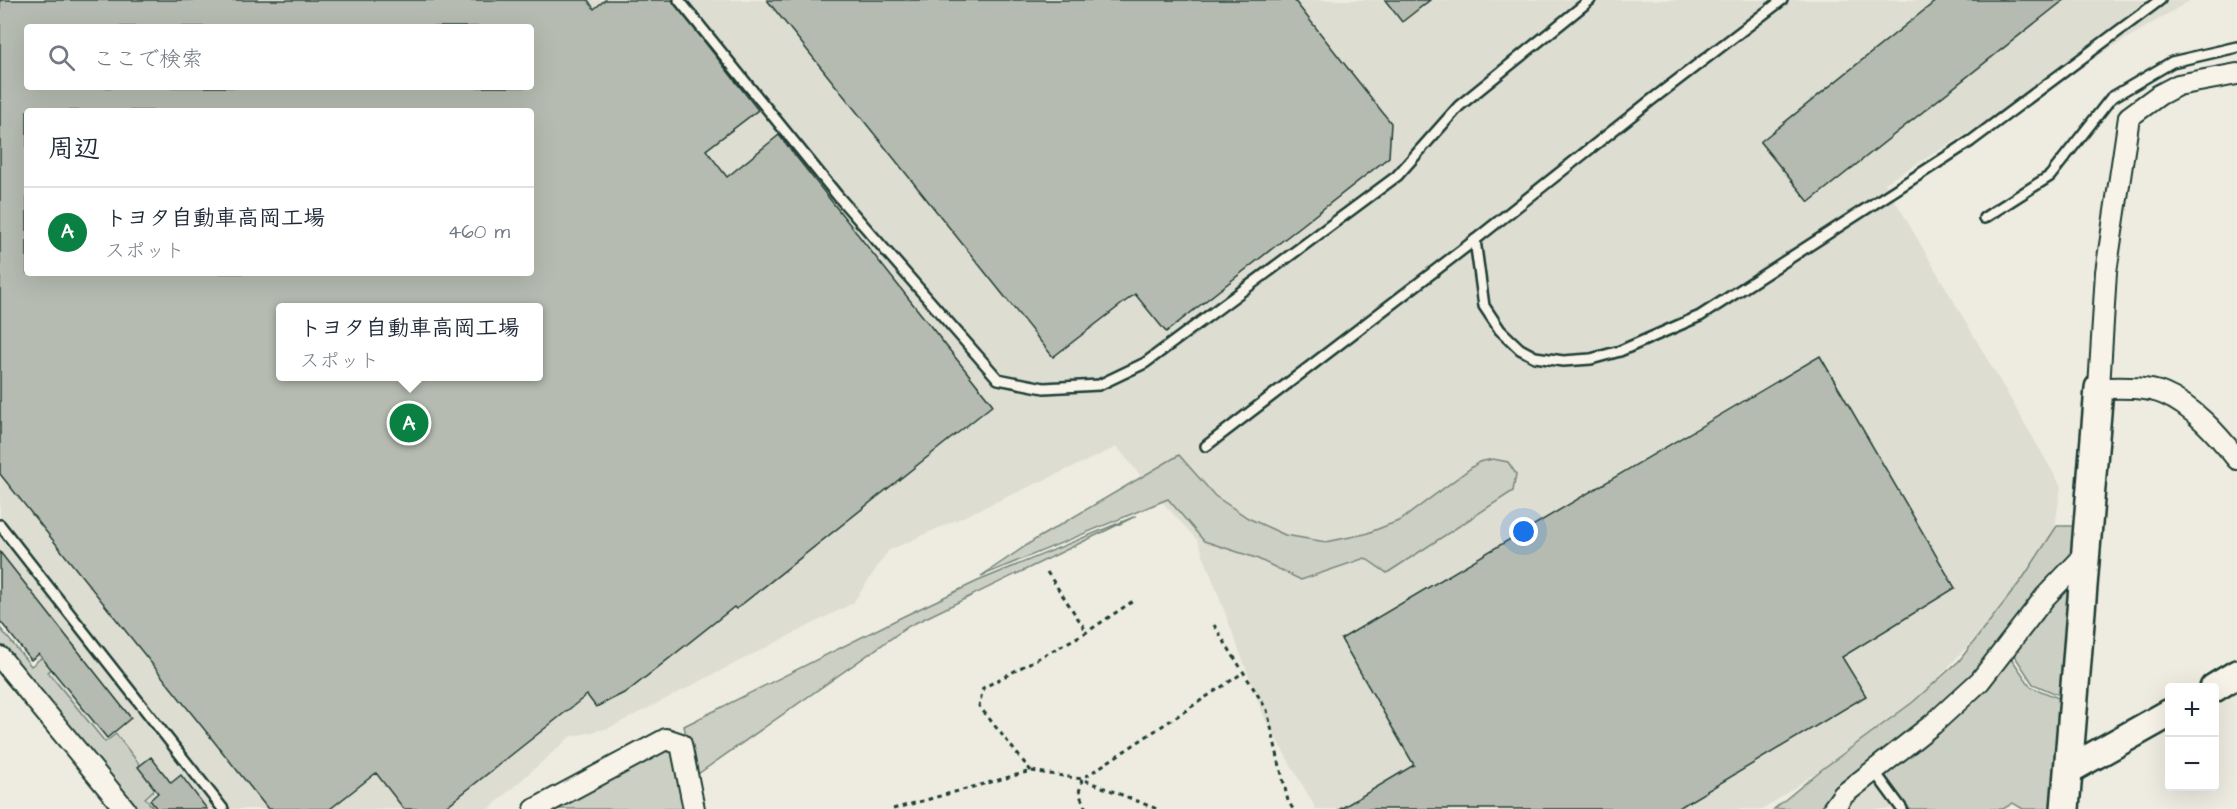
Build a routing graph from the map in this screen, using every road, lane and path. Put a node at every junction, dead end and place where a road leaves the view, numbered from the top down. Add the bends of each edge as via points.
1 (679, 0) edge
2 (1590, 0) edge
3 (1782, 0) edge
4 (2160, 0) edge
5 (2237, 47) edge
6 (2237, 74) edge
7 (1983, 218) dead end
8 (1475, 240) junction
9 (2099, 388) junction
10 (1206, 446) dead end
11 (2237, 459) edge
12 (0, 525) edge
13 (2087, 553) junction
14 (1047, 572) dead end
15 (1136, 599) dead end
16 (1214, 625) dead end
17 (1086, 632) junction
18 (0, 657) edge
19 (1244, 672) junction
20 (2237, 674) edge
21 (2219, 684) edge
22 (2165, 715) edge
23 (2070, 769) junction
24 (1031, 771) junction
25 (1874, 771) junction
26 (1082, 779) junction
27 (125, 809) edge
28 (223, 809) edge
29 (535, 809) edge
30 (694, 809) edge
31 (893, 809) edge
32 (1086, 809) edge
33 (1157, 809) edge
34 (1293, 809) edge
35 (1833, 809) edge
36 (1902, 809) edge
37 (2065, 809) edge

1 - 2 lane via 837,195 998,380 1044,388 1099,385 1145,363 1397,176 1459,106
3 - 8 lane
4 - 8 lane via 1971,141 1700,316 1620,351 1591,360 1563,361 1535,357 1520,349 1500,330 1485,306
5 - 7 lane via 2172,62 2111,98 2050,176
6 - 9 street via 2178,85 2129,117 2106,272
8 - 10 lane
9 - 11 street via 2164,394 2191,411
9 - 13 street
12 - 28 lane
13 - 23 street
13 - 25 street via 2045,597 1980,681
14 - 17 path
15 - 17 path
16 - 19 path
17 - 24 path via 983,688 979,705
18 - 27 street
19 - 26 path
19 - 34 path via 1267,710
20 - 21 street
22 - 23 street
23 - 37 street
24 - 26 path
24 - 31 path
25 - 35 street via 1843,795
25 - 36 lane
26 - 32 path via 1079,793
26 - 33 path
29 - 30 street via 666,739 681,744

